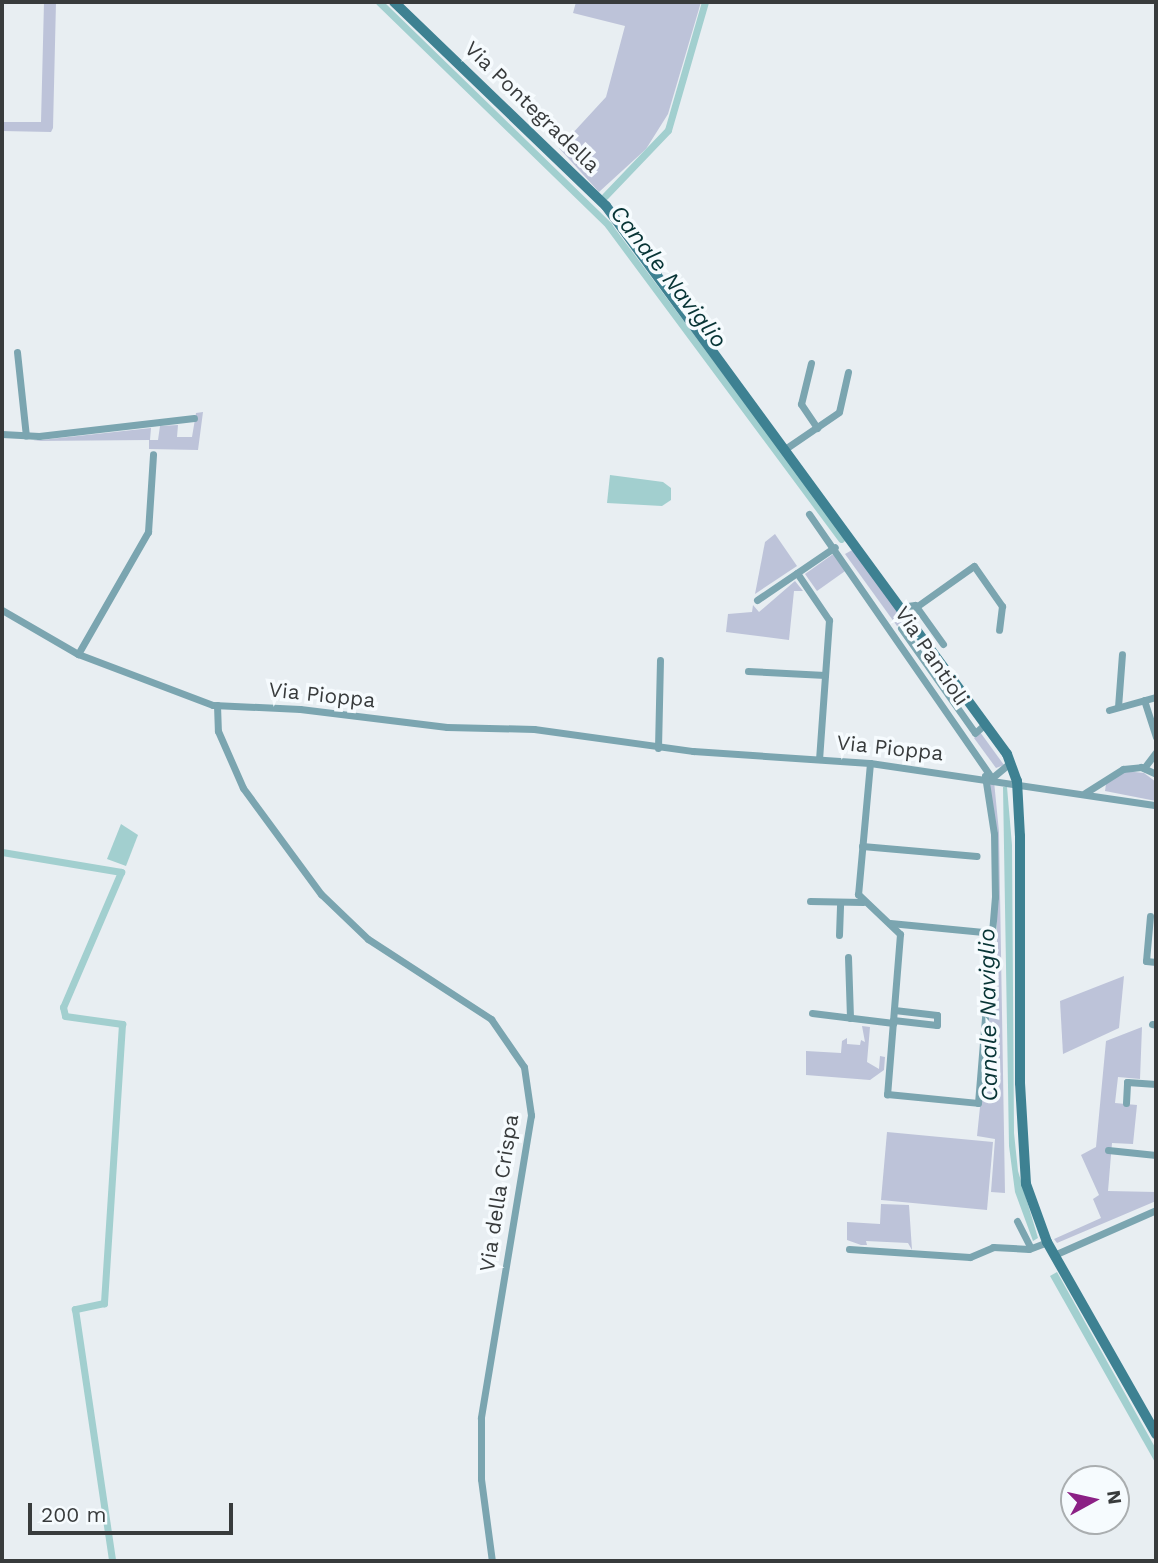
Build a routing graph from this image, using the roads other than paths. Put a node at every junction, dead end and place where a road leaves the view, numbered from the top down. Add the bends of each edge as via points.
1 (394, 2) edge
2 (17, 352) dead end
3 (811, 363) dead end
4 (848, 372) dead end
5 (194, 418) dead end
6 (817, 428) junction
7 (2, 433) edge
8 (26, 436) junction
9 (785, 449) junction
10 (153, 454) dead end
11 (809, 514) dead end
12 (854, 543) junction
13 (835, 547) junction
14 (841, 555) junction
15 (797, 573) junction
16 (757, 600) dead end
17 (900, 607) junction
18 (916, 607) junction
19 (2, 610) edge
20 (911, 621) junction
21 (999, 630) dead end
22 (898, 631) junction
23 (943, 644) dead end
24 (78, 654) junction
25 (1122, 654) dead end
26 (660, 660) dead end
27 (748, 671) dead end
28 (825, 675) junction
29 (1156, 697) edge
30 (1144, 700) junction
31 (217, 705) junction
32 (1118, 707) junction
33 (1109, 710) dead end
34 (985, 724) junction
35 (1156, 737) edge
36 (659, 748) junction
37 (1156, 752) edge
38 (819, 759) junction
39 (1011, 762) junction
40 (870, 763) junction
41 (1144, 768) junction
42 (1156, 774) edge
43 (988, 777) junction
44 (1016, 778) junction
45 (1085, 793) junction
46 (1156, 805) edge
47 (862, 846) junction
48 (977, 856) dead end
49 (810, 901) dead end
50 (863, 902) junction
51 (839, 904) junction
52 (1150, 916) dead end
53 (890, 923) junction
54 (994, 933) junction
55 (839, 935) dead end
56 (848, 957) dead end
57 (1156, 962) edge
58 (894, 1010) junction
59 (812, 1013) dead end
60 (850, 1018) junction
61 (893, 1021) junction
62 (1156, 1084) edge
63 (1126, 1103) dead end
64 (1108, 1150) dead end
65 (1156, 1155) edge
66 (1156, 1210) edge
67 (1017, 1221) dead end
68 (1047, 1242) junction
69 (1031, 1248) junction
70 (849, 1249) dead end
71 (1054, 1255) junction
72 (1156, 1434) edge
73 (492, 1561) edge

1 - 9 street, Via Pontegradella via 606,206
2 - 8 street
3 - 6 street via 801,404
4 - 6 street via 839,412
5 - 8 street
6 - 9 street
7 - 8 street
9 - 12 street, Via Pontegradella
10 - 24 street via 148,532
11 - 13 street, Via Pantioli
12 - 14 street
12 - 17 street, Via Pontegradella
13 - 14 street, Via Pantioli
13 - 15 street
14 - 22 street, Via Pantioli
15 - 16 street
15 - 28 street via 829,620
17 - 18 street
17 - 20 street, Via Pontegradella
18 - 21 street via 974,566 1002,606
18 - 23 street
19 - 24 street, Via Pioppa
20 - 22 street
20 - 34 street, Via Pontegradella
22 - 34 street via 975,733
22 - 43 street, Via Pantioli
24 - 31 street, Via Pioppa
25 - 32 street
26 - 36 street
27 - 28 street
28 - 38 street
29 - 30 street
30 - 32 street
30 - 35 street
31 - 36 street, Via Pioppa via 300,709 447,727 534,729
31 - 73 street, Via della Crispa via 218,731 243,789 321,894 368,939 491,1019 524,1067 531,1115 481,1418 481,1479
32 - 33 street
34 - 39 street, Via Pontegradella
36 - 38 street, Via Pioppa
37 - 41 street
38 - 40 street, Via Pioppa
39 - 43 street
39 - 44 street, Via Pontegradella
40 - 43 street, Via Pioppa
40 - 47 street
41 - 42 street
41 - 45 street via 1124,769
43 - 44 street, Via Pioppa
43 - 54 street via 994,834
44 - 45 street, Via Pioppa
44 - 68 street, Via Pontegradella via 1022,1144 1029,1194
45 - 46 street, Via Pioppa
47 - 48 street
47 - 50 street via 858,890
49 - 51 street
50 - 51 street
50 - 53 street
51 - 55 street
52 - 57 street via 1146,961
53 - 54 street
53 - 58 street via 900,934
54 - 61 street via 978,1103 887,1094
56 - 60 street
58 - 61 street
58 - 61 street via 937,1015 937,1025
59 - 60 street
60 - 61 street
62 - 63 street via 1127,1082
64 - 65 street
66 - 71 street
67 - 69 street
68 - 69 street
68 - 71 street, Via Pontegradella
69 - 70 street via 993,1247 970,1257
71 - 72 street, Via Pontegradella

